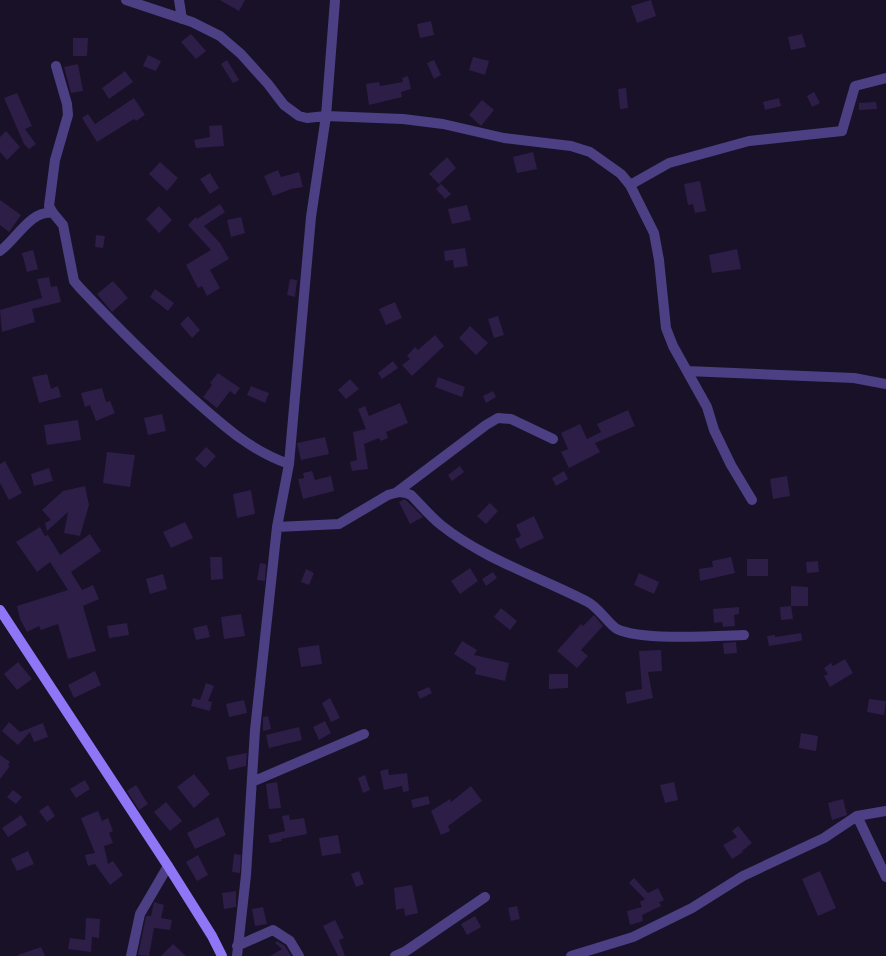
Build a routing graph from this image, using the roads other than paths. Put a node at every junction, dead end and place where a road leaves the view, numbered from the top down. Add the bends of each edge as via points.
1 (126, 0) edge
2 (179, 0) edge
3 (335, 0) edge
4 (182, 19) junction
5 (56, 66) dead end
6 (886, 78) edge
7 (326, 116) junction
8 (630, 185) junction
9 (53, 213) junction
10 (0, 251) edge
11 (687, 370) junction
12 (886, 384) edge
13 (552, 439) dead end
14 (289, 464) junction
15 (397, 492) junction
16 (752, 500) dead end
17 (277, 527) junction
18 (0, 610) edge
19 (744, 635) dead end
20 (364, 734) dead end
21 (252, 782) junction
22 (886, 811) edge
23 (857, 816) junction
24 (168, 866) junction
25 (886, 877) edge
26 (485, 897) dead end
27 (237, 951) edge
28 (131, 956) edge
29 (222, 956) edge
30 (299, 956) edge
31 (395, 956) edge
32 (571, 956) edge

1 - 4 street
2 - 4 street
3 - 7 street
4 - 7 street via 220,36 241,54 284,105 299,116
5 - 9 street via 68,115 54,167 50,206
6 - 8 street via 855,86 842,131 749,141 669,163
7 - 8 street via 403,119 443,124 504,138 571,146 590,152 620,174
7 - 14 street via 311,217
8 - 11 street via 654,233 666,328
9 - 10 street via 38,215
9 - 14 street via 63,225 74,281 80,288 154,363 212,416 261,453
11 - 12 street via 854,378
11 - 16 street via 707,406 714,430 731,465
13 - 15 street via 511,419 498,418
14 - 17 street
15 - 17 street via 339,524
15 - 19 street via 411,495 441,525 465,541 587,601 617,629 635,634 666,636
17 - 21 street via 255,730
18 - 24 main road
20 - 21 street
21 - 27 street via 246,875
22 - 23 street
23 - 25 street
23 - 32 street via 824,838 743,876 692,908 634,937
24 - 28 street via 140,914
24 - 29 main road
26 - 31 street
27 - 30 street via 273,930 290,941

